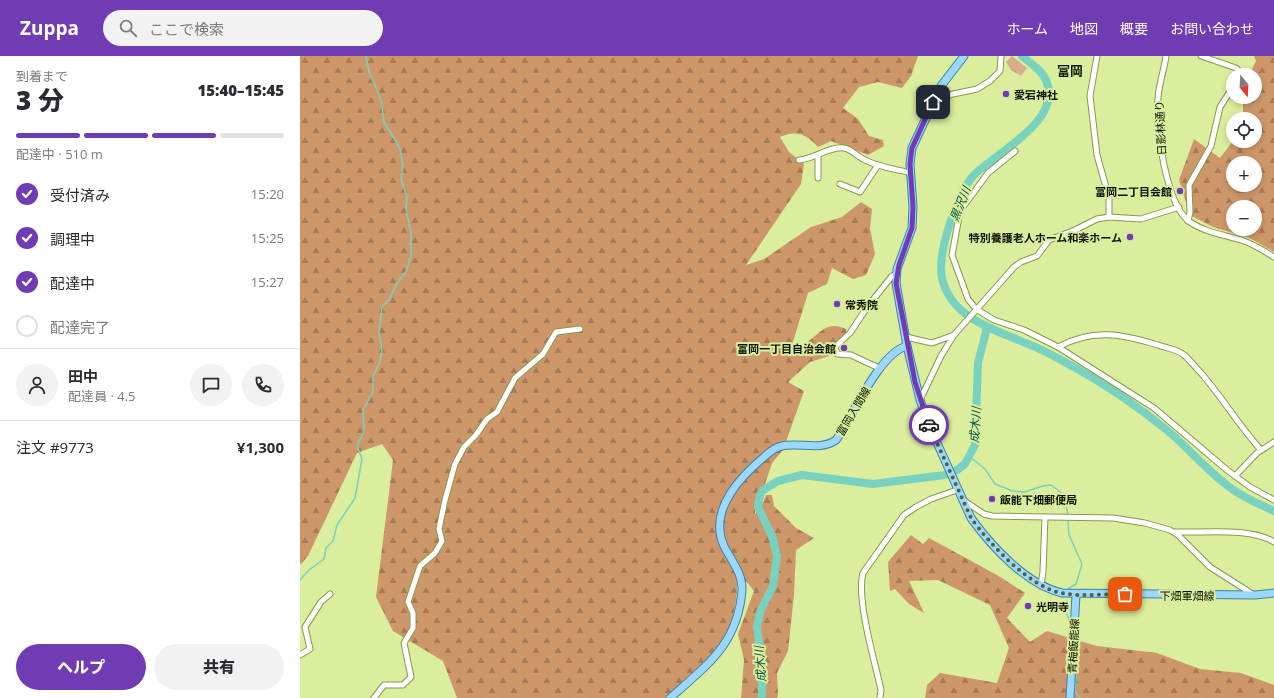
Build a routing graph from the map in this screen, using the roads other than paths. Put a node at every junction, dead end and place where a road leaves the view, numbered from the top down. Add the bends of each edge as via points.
1 (964, 56) edge
2 (1001, 56) edge
3 (1097, 56) edge
4 (1166, 56) edge
5 (1201, 56) edge
6 (1236, 68) edge
7 (1226, 98) edge
8 (933, 102) junction
9 (1015, 151) dead end
10 (818, 156) junction
11 (799, 160) dead end
12 (878, 165) junction
13 (911, 173) junction
14 (818, 178) dead end
15 (840, 184) dead end
16 (1179, 207) junction
17 (1110, 218) junction
18 (1188, 221) junction
19 (1274, 257) edge
20 (896, 275) junction
21 (975, 312) junction
22 (580, 329) dead end
23 (954, 335) junction
24 (906, 337) junction
25 (908, 346) junction
26 (1058, 346) junction
27 (880, 368) junction
28 (920, 400) junction
29 (1274, 442) edge
30 (1261, 450) junction
31 (1235, 476) junction
32 (957, 489) junction
33 (961, 499) junction
34 (1274, 500) edge
35 (1045, 517) junction
36 (1173, 532) junction
37 (1274, 542) edge
38 (1041, 586) junction
39 (1274, 593) edge
40 (330, 594) dead end
41 (1076, 595) junction
42 (1255, 595) junction
43 (300, 655) edge
44 (374, 698) edge
45 (670, 698) edge
46 (880, 698) edge
47 (1070, 698) edge

1 - 8 main road via 941,86
2 - 8 street via 1000,71 990,81 977,89 953,94
3 - 17 street via 1090,96 1097,155 1109,198
4 - 16 street, 日影林通り via 1158,98 1159,143 1164,170
5 - 6 street
7 - 18 street via 1220,107 1211,146 1189,185
8 - 13 main road via 912,148
9 - 21 street via 988,173 960,211 952,255
10 - 11 street
10 - 12 street via 824,152 844,148
10 - 14 street
12 - 13 street
12 - 15 street via 860,192
13 - 20 main road via 912,228
16 - 17 street via 1141,219
16 - 18 street, 日影林通り
17 - 21 street via 1097,219 1049,240 1037,256 1014,267
18 - 19 street via 1210,232 1253,244
20 - 24 main road, 下畑軍畑線
20 - 27 street via 892,276 850,332 835,347 837,354 851,355
21 - 23 street
21 - 26 street
22 - 44 street via 556,332 543,354 515,378 497,412 487,419 464,447 455,464 445,500 439,529 442,541 435,553 420,566 408,602 413,612 413,628 404,643 411,677 403,685 384,685
23 - 24 street via 932,344
23 - 28 street
24 - 25 main road, 下畑軍畑線
25 - 27 main road, 富岡入間線 via 900,349
25 - 28 main road, 下畑軍畑線
26 - 30 street via 1081,337 1110,334 1129,336 1181,353 1217,391 1243,430
26 - 31 street via 1158,411
27 - 45 main road, 富岡入間線 via 836,440 819,447 785,445 775,448 748,471 732,491 723,511 720,532 741,584 739,607 723,649
28 - 32 main road, 下畑軍畑線
29 - 30 street
30 - 31 street
31 - 34 street
32 - 33 main road, 下畑軍畑線
32 - 46 street via 931,499 904,516 864,568 861,581 863,606 881,690
33 - 35 street via 988,515
33 - 38 main road, 下畑軍畑線 via 978,528 1026,576
35 - 36 street via 1113,518 1145,523
35 - 38 street
36 - 37 street via 1226,531 1267,537
36 - 42 street via 1210,567
38 - 41 main road, 下畑軍畑線
39 - 42 main road, 下畑軍畑線
40 - 43 street via 306,627 310,649
41 - 42 main road, 下畑軍畑線
41 - 47 main road, 青梅飯能線

